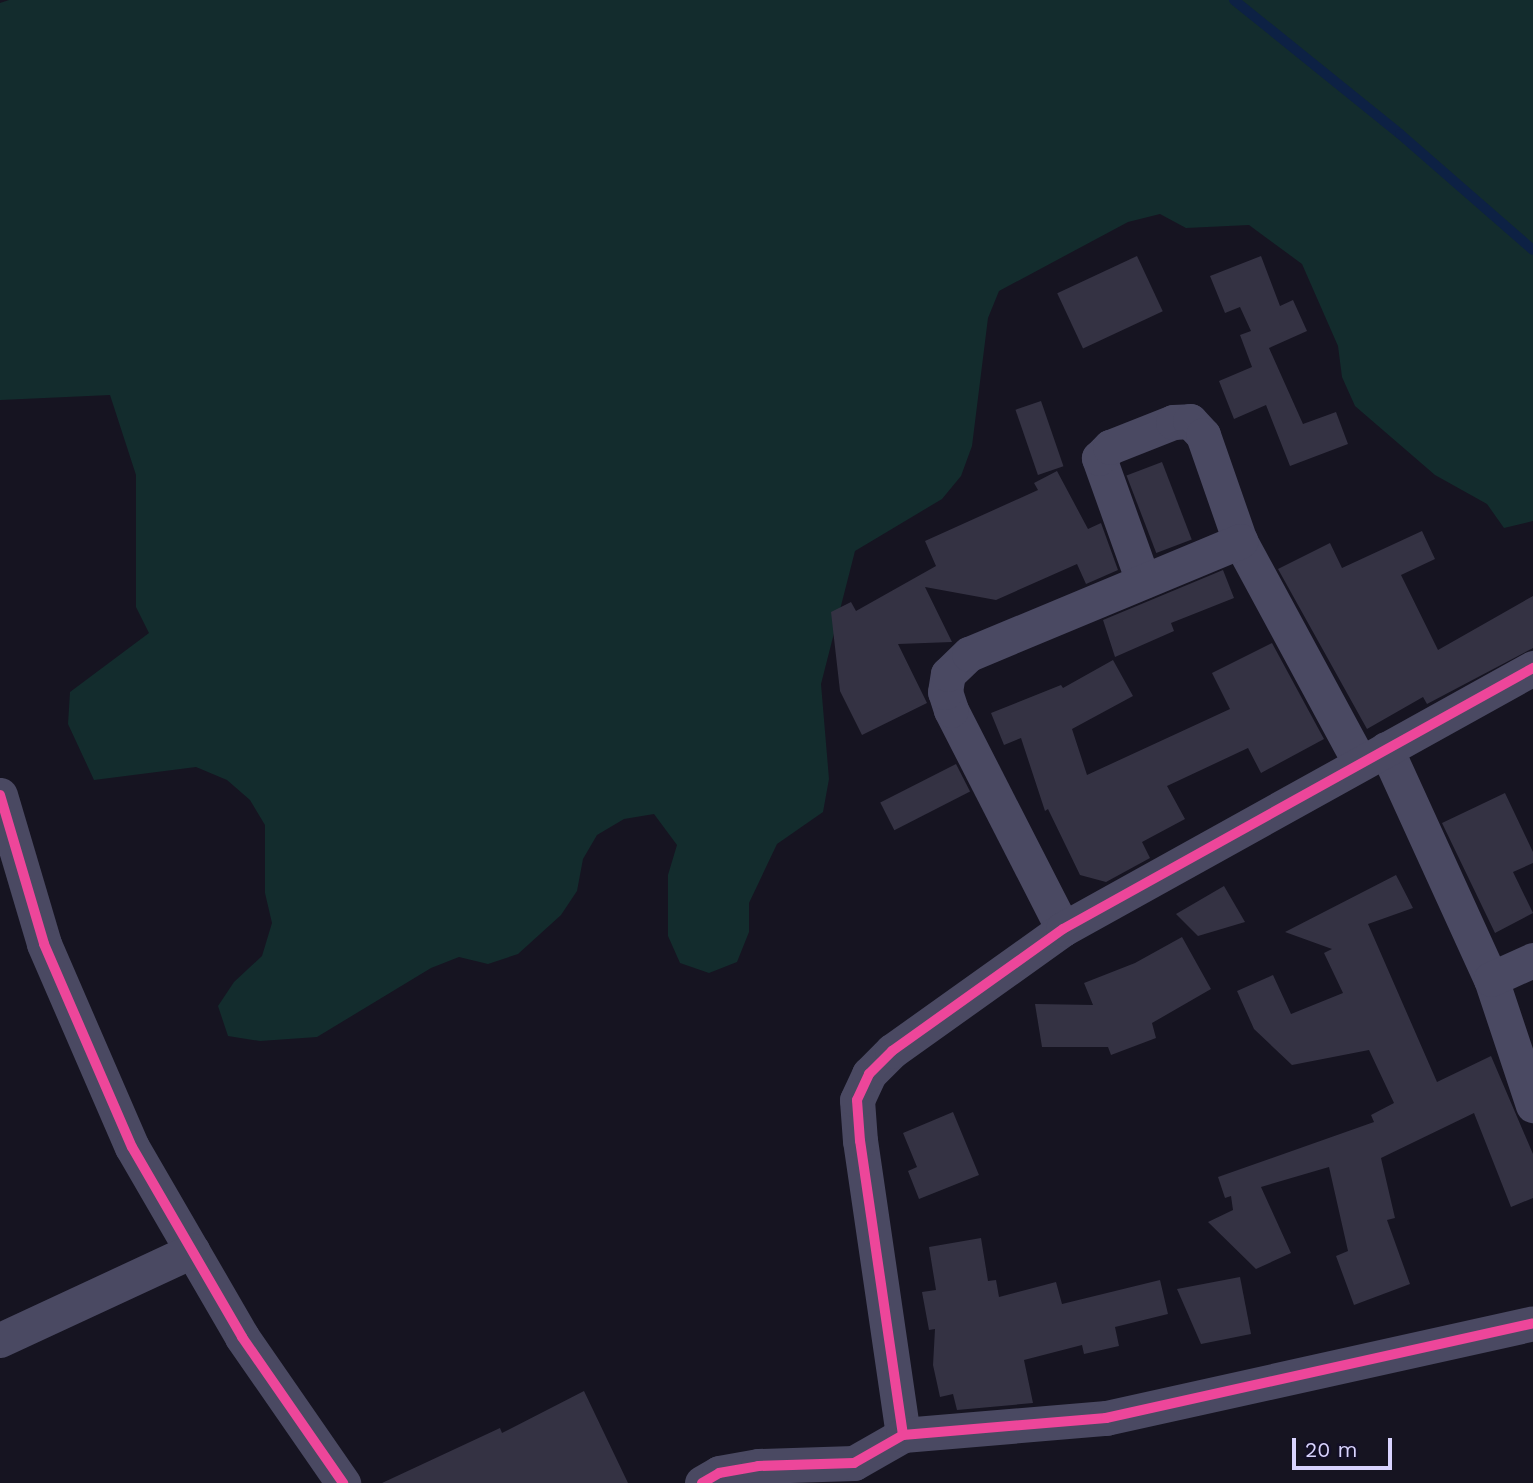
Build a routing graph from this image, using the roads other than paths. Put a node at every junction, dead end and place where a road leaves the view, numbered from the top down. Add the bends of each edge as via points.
1 (1240, 541) junction
2 (1143, 581) junction
3 (1533, 668) edge
4 (1373, 756) junction
5 (0, 795) edge
6 (1063, 929) junction
7 (1533, 960) edge
8 (1491, 979) junction
9 (1533, 1105) edge
10 (192, 1251) junction
11 (1533, 1323) edge
12 (0, 1339) edge
13 (903, 1435) junction
14 (343, 1483) edge
15 (702, 1483) edge

1 - 2 street
1 - 2 street via 1197,425 1173,422 1110,447 1101,454 1100,467
1 - 4 street
2 - 6 street via 968,654 948,674 945,692 951,710
3 - 4 street
4 - 6 street
4 - 8 street
5 - 10 street via 44,944 132,1147
6 - 13 street via 892,1051 869,1074 857,1100
7 - 8 street
8 - 9 street
10 - 12 street
10 - 14 street via 242,1337
11 - 13 street via 1106,1418
13 - 15 street via 854,1463 758,1466 719,1473

